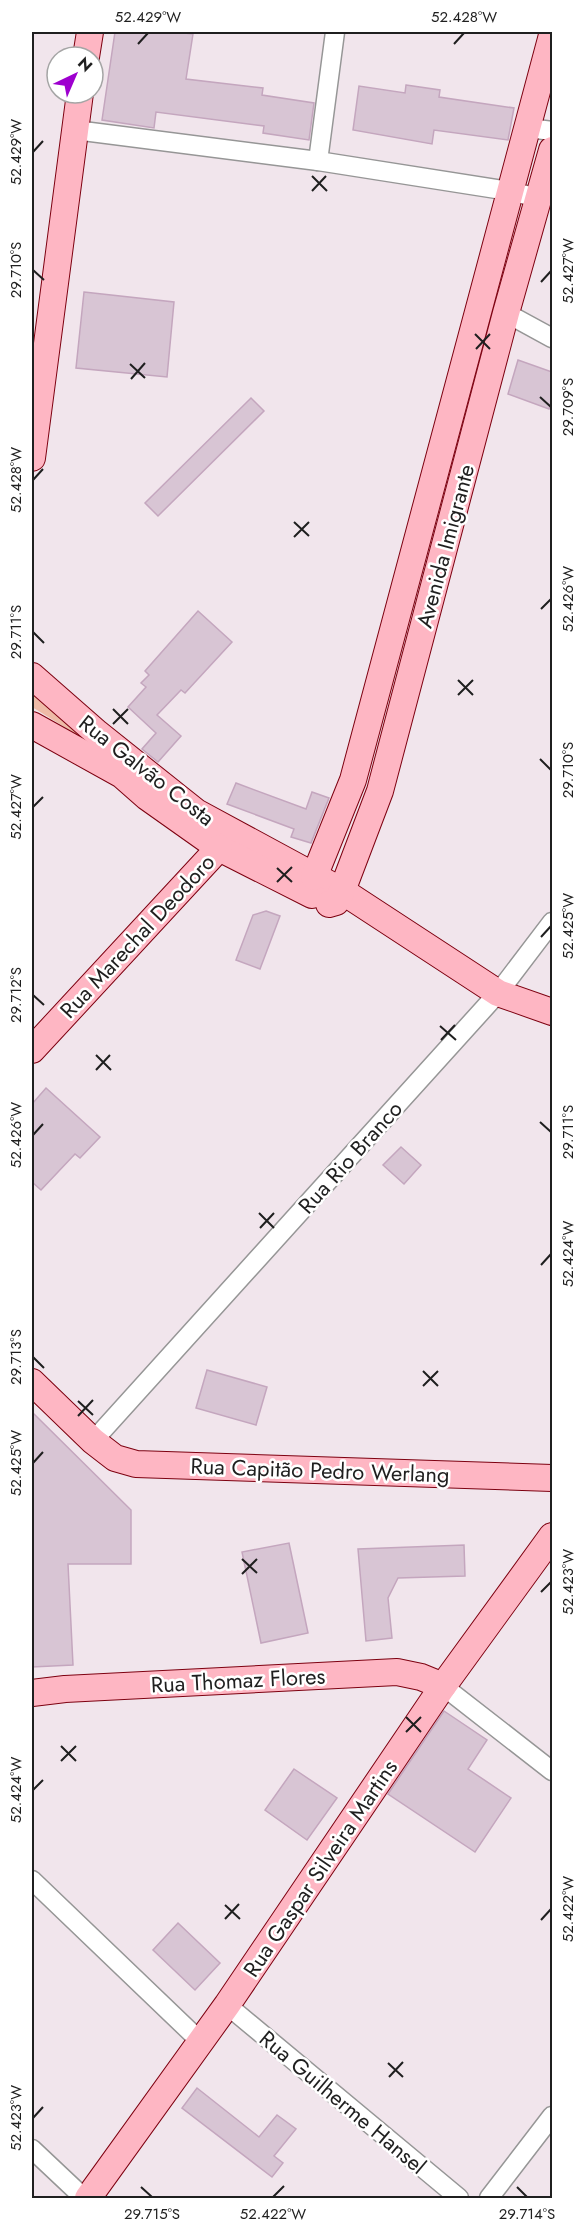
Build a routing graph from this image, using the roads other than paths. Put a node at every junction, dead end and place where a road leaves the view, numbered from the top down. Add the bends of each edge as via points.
1 (335, 32) edge
2 (552, 35) edge
3 (78, 105) edge
4 (541, 129) edge
5 (75, 130) junction
6 (552, 150) edge
7 (318, 161) junction
8 (509, 191) junction
9 (539, 198) junction
10 (506, 312) junction
11 (552, 338) edge
12 (32, 458) edge
13 (33, 678) edge
14 (32, 711) edge
15 (32, 725) edge
16 (122, 776) junction
17 (219, 848) junction
18 (314, 877) junction
19 (335, 897) junction
20 (552, 922) edge
21 (498, 993) junction
22 (552, 1012) edge
23 (32, 1050) edge
24 (32, 1382) edge
25 (93, 1441) junction
26 (552, 1478) edge
27 (552, 1536) edge
28 (443, 1686) junction
29 (32, 1693) edge
30 (552, 1771) edge
31 (32, 1880) edge
32 (227, 2005) junction
33 (201, 2042) junction
34 (552, 2116) edge
35 (32, 2149) edge
36 (86, 2199) edge
37 (459, 2199) edge
38 (489, 2199) edge

1 - 7 street
2 - 4 street, Avenida Imigrante
3 - 5 street
4 - 8 street, Avenida Imigrante
5 - 7 street
5 - 12 street
6 - 9 street, Avenida Imigrante
7 - 8 street
8 - 9 street
8 - 18 street, Avenida Imigrante via 353,780
9 - 10 street, Avenida Imigrante
10 - 11 street
10 - 19 street, Avenida Imigrante via 380,791
13 - 18 street, Rua Galvão Costa via 196,812
14 - 16 street via 100,756
15 - 16 street, Rua Galvão Costa
16 - 17 street, Rua Galvão Costa
17 - 19 street, Rua Galvão Costa
17 - 23 street, Rua Marechal Deodoro
18 - 19 street, Rua Galvão Costa
19 - 21 street, Rua Galvão Costa via 395,925
20 - 21 street, Rua Rio Branco
21 - 22 street, Rua Galvão Costa
21 - 25 street, Rua Rio Branco
24 - 25 street, Rua Capitão Pedro Werlang
25 - 26 street, Rua Capitão Pedro Werlang via 115,1458 136,1464
27 - 28 street, Rua Gaspar Silveira Martins
28 - 29 street, Rua Thomaz Flores via 398,1672
28 - 30 street
28 - 32 street, Rua Gaspar Silveira Martins
31 - 33 street
32 - 33 street, Rua Gaspar Silveira Martins
32 - 37 street, Rua Guilherme Hansel
33 - 36 street, Rua Gaspar Silveira Martins
34 - 38 street
35 - 36 street

